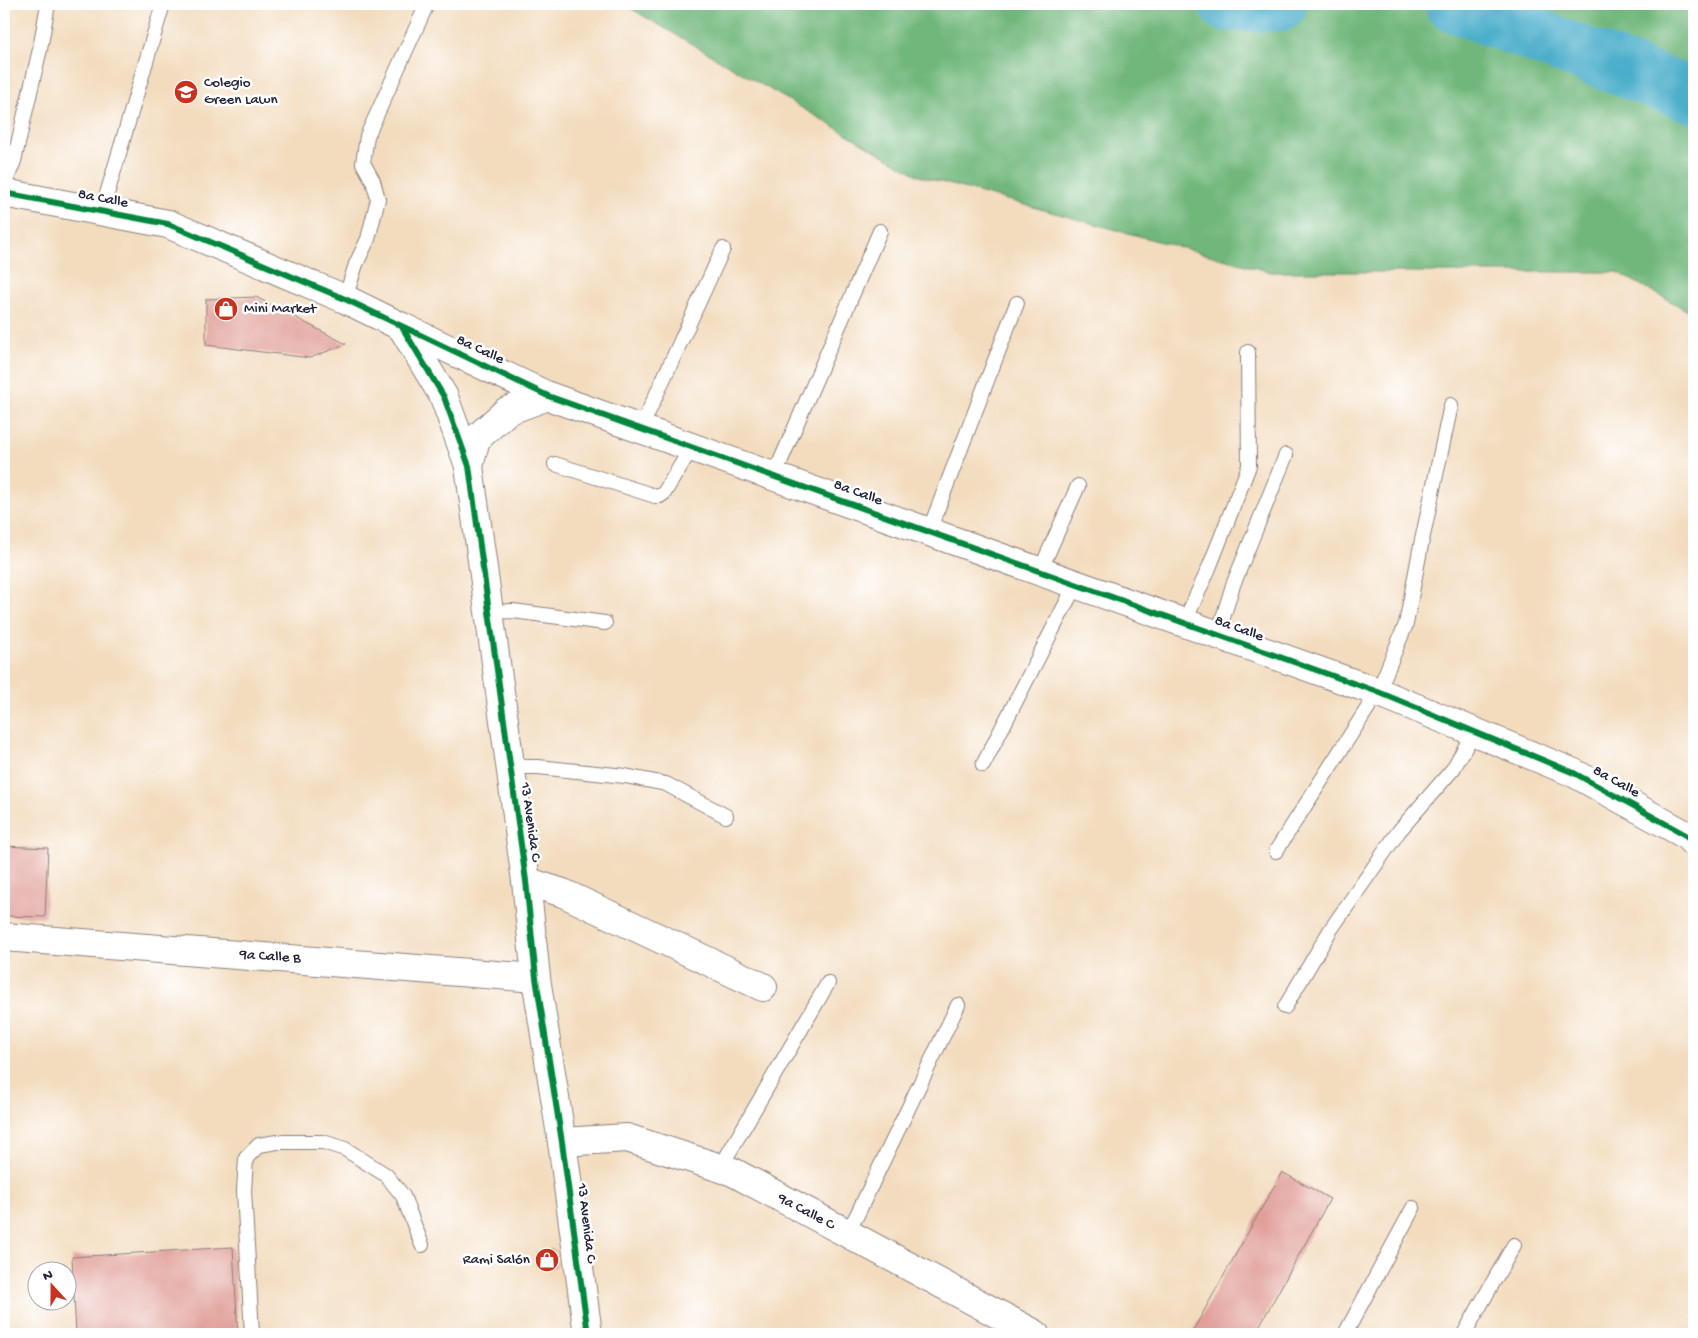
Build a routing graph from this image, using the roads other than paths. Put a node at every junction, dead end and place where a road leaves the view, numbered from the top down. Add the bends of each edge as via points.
1 (48, 4) edge
2 (163, 4) edge
3 (427, 4) edge
4 (4, 186) edge
5 (4, 194) edge
6 (102, 211) junction
7 (880, 231) dead end
8 (724, 249) dead end
9 (345, 299) junction
10 (1017, 304) dead end
11 (402, 327) junction
12 (1248, 352) dead end
13 (548, 396) junction
14 (1451, 405) dead end
15 (641, 428) junction
16 (692, 447) junction
17 (1286, 454) dead end
18 (555, 464) dead end
19 (469, 466) junction
20 (774, 476) junction
21 (1078, 486) dead end
22 (929, 531) junction
23 (1040, 571) junction
24 (1076, 584) junction
25 (489, 612) junction
26 (605, 623) dead end
27 (1184, 623) junction
28 (1218, 634) junction
29 (1378, 692) junction
30 (1474, 732) junction
31 (983, 765) dead end
32 (510, 767) junction
33 (726, 816) dead end
34 (1691, 835) edge
35 (1276, 851) dead end
36 (526, 881) junction
37 (4, 938) edge
38 (536, 978) junction
39 (828, 983) dead end
40 (763, 987) dead end
41 (958, 1005) dead end
42 (1286, 1008) dead end
43 (562, 1142) junction
44 (720, 1168) junction
45 (1413, 1208) dead end
46 (846, 1233) junction
47 (422, 1245) dead end
48 (1514, 1245) dead end
49 (1020, 1331) edge
50 (252, 1334) edge
51 (588, 1334) edge
52 (1345, 1334) edge
53 (1464, 1334) edge

1 - 4 lane via 14,161
2 - 6 lane
3 - 9 lane via 367,136 363,162 374,181 378,199 368,239
5 - 6 street, 8a Calle
6 - 9 street, 8a Calle via 168,224
7 - 20 lane
8 - 15 lane
9 - 11 street, 8a Calle
10 - 22 lane
11 - 13 street, 8a Calle
11 - 19 street, 13 Avenida C via 444,397
12 - 27 lane via 1249,466
13 - 15 street, 8a Calle
13 - 19 street via 507,411 476,439
14 - 29 lane via 1406,624
15 - 16 street, 8a Calle
16 - 18 lane via 660,496
16 - 20 street, 8a Calle
17 - 28 lane via 1233,585
19 - 25 street, 13 Avenida C
20 - 22 street, 8a Calle
21 - 23 lane
22 - 23 street, 8a Calle
23 - 24 street, 8a Calle
24 - 27 street, 8a Calle
24 - 31 lane
25 - 26 lane via 513,611
25 - 32 street, 13 Avenida C
27 - 28 street, 8a Calle
28 - 29 street, 8a Calle
29 - 30 street, 8a Calle
29 - 35 lane
30 - 34 street, 8a Calle via 1574,773
30 - 42 lane via 1453,769 1399,831 1331,929
32 - 33 lane via 538,766 666,784
32 - 36 street, 13 Avenida C
36 - 38 street, 13 Avenida C
36 - 40 street via 563,894
37 - 38 street, 9a Calle B
38 - 43 street, 13 Avenida C
39 - 44 lane
41 - 46 lane
43 - 44 street, 9a Calle C via 627,1138
43 - 51 street, 13 Avenida C
44 - 46 street, 9a Calle C
45 - 52 lane
46 - 49 street, 9a Calle C
47 - 50 lane via 404,1196 386,1175 345,1149 323,1142 259,1145 246,1158 244,1192
48 - 53 lane

